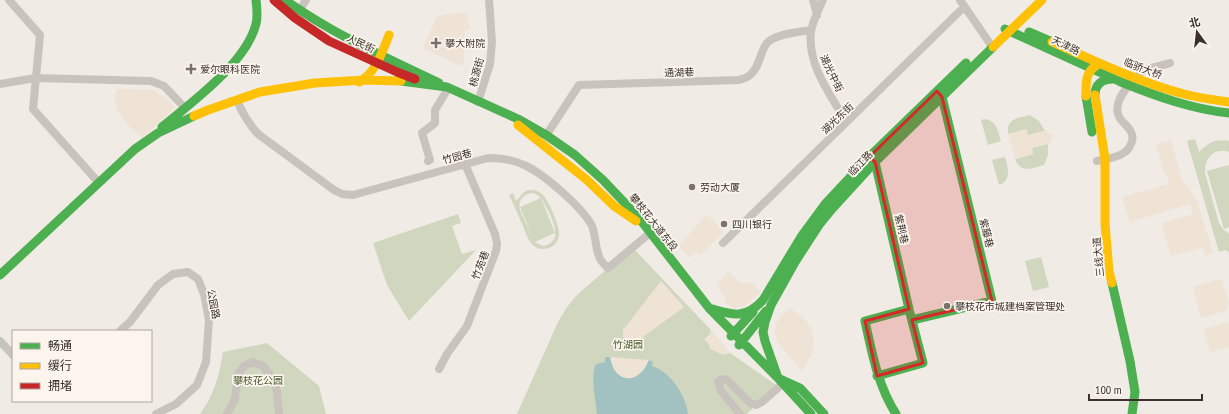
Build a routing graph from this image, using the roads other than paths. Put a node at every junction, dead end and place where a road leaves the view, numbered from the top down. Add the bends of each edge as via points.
1 (9, 0) edge
2 (256, 0) edge
3 (274, 0) edge
4 (285, 0) edge
5 (306, 0) edge
6 (489, 0) edge
7 (813, 0) edge
8 (823, 0) edge
9 (1031, 0) edge
10 (1042, 0) edge
11 (962, 3) edge
12 (299, 11) junction
13 (817, 15) junction
14 (1009, 27) junction
15 (811, 30) junction
16 (389, 34) dead end
17 (990, 45) junction
18 (1068, 58) junction
19 (378, 59) junction
20 (1170, 63) dead end
21 (1098, 66) junction
22 (35, 78) junction
23 (364, 80) junction
24 (1117, 80) junction
25 (0, 84) edge
26 (430, 85) junction
27 (346, 86) junction
28 (447, 89) junction
29 (940, 94) junction
30 (1090, 96) junction
31 (478, 102) junction
32 (1229, 102) edge
33 (239, 105) junction
34 (185, 108) junction
35 (1229, 113) edge
36 (517, 121) junction
37 (846, 122) junction
38 (549, 132) junction
39 (135, 149) junction
40 (872, 160) junction
41 (1101, 160) junction
42 (428, 161) dead end
43 (465, 164) junction
44 (98, 183) junction
45 (638, 219) junction
46 (648, 234) junction
47 (723, 243) dead end
48 (0, 275) edge
49 (0, 286) edge
50 (771, 305) junction
51 (758, 307) junction
52 (709, 308) junction
53 (909, 309) junction
54 (912, 320) junction
55 (121, 330) edge
56 (1120, 330) junction
57 (732, 334) junction
58 (0, 341) edge
59 (740, 343) junction
60 (12, 354) edge
61 (439, 369) dead end
62 (877, 376) junction
63 (780, 382) junction
64 (156, 414) edge
65 (227, 414) edge
66 (279, 414) edge
67 (740, 414) edge
68 (804, 414) edge
69 (811, 414) edge
70 (824, 414) edge
71 (896, 414) edge
72 (1125, 414) edge
73 (1132, 414) edge

1 - 22 street via 40,36
2 - 34 main road via 257,17 250,41 215,82
3 - 19 main road, 人民街 via 294,18 330,41
4 - 12 main road, 人民街
5 - 12 street
6 - 31 street, 桃源街 via 491,57
7 - 13 street
8 - 13 street
9 - 14 main road, 临江路
10 - 14 main road, 临江路
11 - 17 street
11 - 37 street, 湖光东街
12 - 19 main road, 人民街
13 - 15 street
14 - 17 main road, 临江路
14 - 18 main road, 天津路
14 - 21 main road, 临骄大桥, bridge via 1052,42
15 - 37 street, 湖光中街 via 813,60
15 - 38 street, 通湖巷 via 769,41 762,51 757,67 750,76 739,80 579,85
16 - 19 main road
17 - 29 main road, 临江路
18 - 21 main road, 天津路
18 - 30 main road via 1079,69
19 - 23 main road
19 - 26 main road, 人民街
19 - 28 main road, 人民街
20 - 41 street via 1144,70 1137,75 1120,98 1118,114 1132,133 1133,140 1130,149 1123,154
21 - 24 main road, 天津路
21 - 30 main road via 1088,72 1086,80
21 - 32 main road, 临骄大桥, bridge via 1174,91
22 - 25 street
22 - 34 street via 151,81 164,86
22 - 44 street via 33,108
23 - 26 main road
23 - 27 main road
23 - 39 main road via 315,83 260,92 208,110 158,133
24 - 30 main road via 1104,79 1098,83
24 - 35 main road, bridge via 1171,101
26 - 28 main road
27 - 28 main road
27 - 33 main road via 288,92
28 - 31 main road, 攀枝花大道东段
28 - 36 main road, 攀枝花大道东段
28 - 42 street via 435,110 435,123 422,133 430,160
29 - 40 main road, 临江路
29 - 54 main road, 紫藤巷 via 992,301
30 - 41 main road, 三线大道
31 - 36 main road, 攀枝花大道东段
33 - 43 street, 竹园巷 via 258,134 342,194 353,194
33 - 49 main road via 186,127 140,153
34 - 39 main road
36 - 38 main road
36 - 45 main road, 攀枝花大道东段 via 572,158
37 - 47 street, 湖光东街
38 - 45 main road via 579,151 607,177
39 - 44 main road
40 - 50 main road, 临江路 via 819,225
40 - 51 main road, 临江路 via 826,203 800,237
40 - 53 main road, 紫荆巷
41 - 56 main road, 三线大道 via 1098,224 1100,248 1103,274
43 - 46 street, 竹园巷 via 488,158 507,159 525,165 544,178 587,217 593,228 599,258 608,268
43 - 61 street, 竹苑巷 via 492,225 497,243 496,251 467,326
44 - 48 main road
45 - 46 main road, 攀枝花大道东段
46 - 52 main road, 攀枝花大道东段
46 - 57 main road, 攀枝花大道东段 via 706,310
50 - 59 main road
50 - 63 main road, 临江路 via 764,322 764,332 767,351
51 - 52 main road via 751,312 736,315
51 - 57 main road, 临江路
52 - 57 main road, 攀枝花大道东段
53 - 54 main road, 紫荆巷
53 - 62 main road via 865,321
54 - 62 main road, 紫荆巷 via 923,364
55 - 64 street, 公园路 via 158,285 173,274 188,272 198,279 204,294 208,320 206,362 197,385 176,404
56 - 72 main road, 三线大道 via 1128,393
56 - 73 main road, 三线大道 via 1130,361 1135,392
57 - 59 main road, 攀枝花大道东段
58 - 60 street
59 - 63 main road, 攀枝花大道东段
62 - 71 main road via 890,407
63 - 67 street via 756,405 750,403 727,380 720,380 718,382 721,391
63 - 68 main road, 攀枝花大道东段
63 - 69 main road, 攀枝花大道东段
63 - 70 main road via 800,388
65 - 66 street via 235,399 238,375 244,366 253,362 263,366 272,378 278,391

